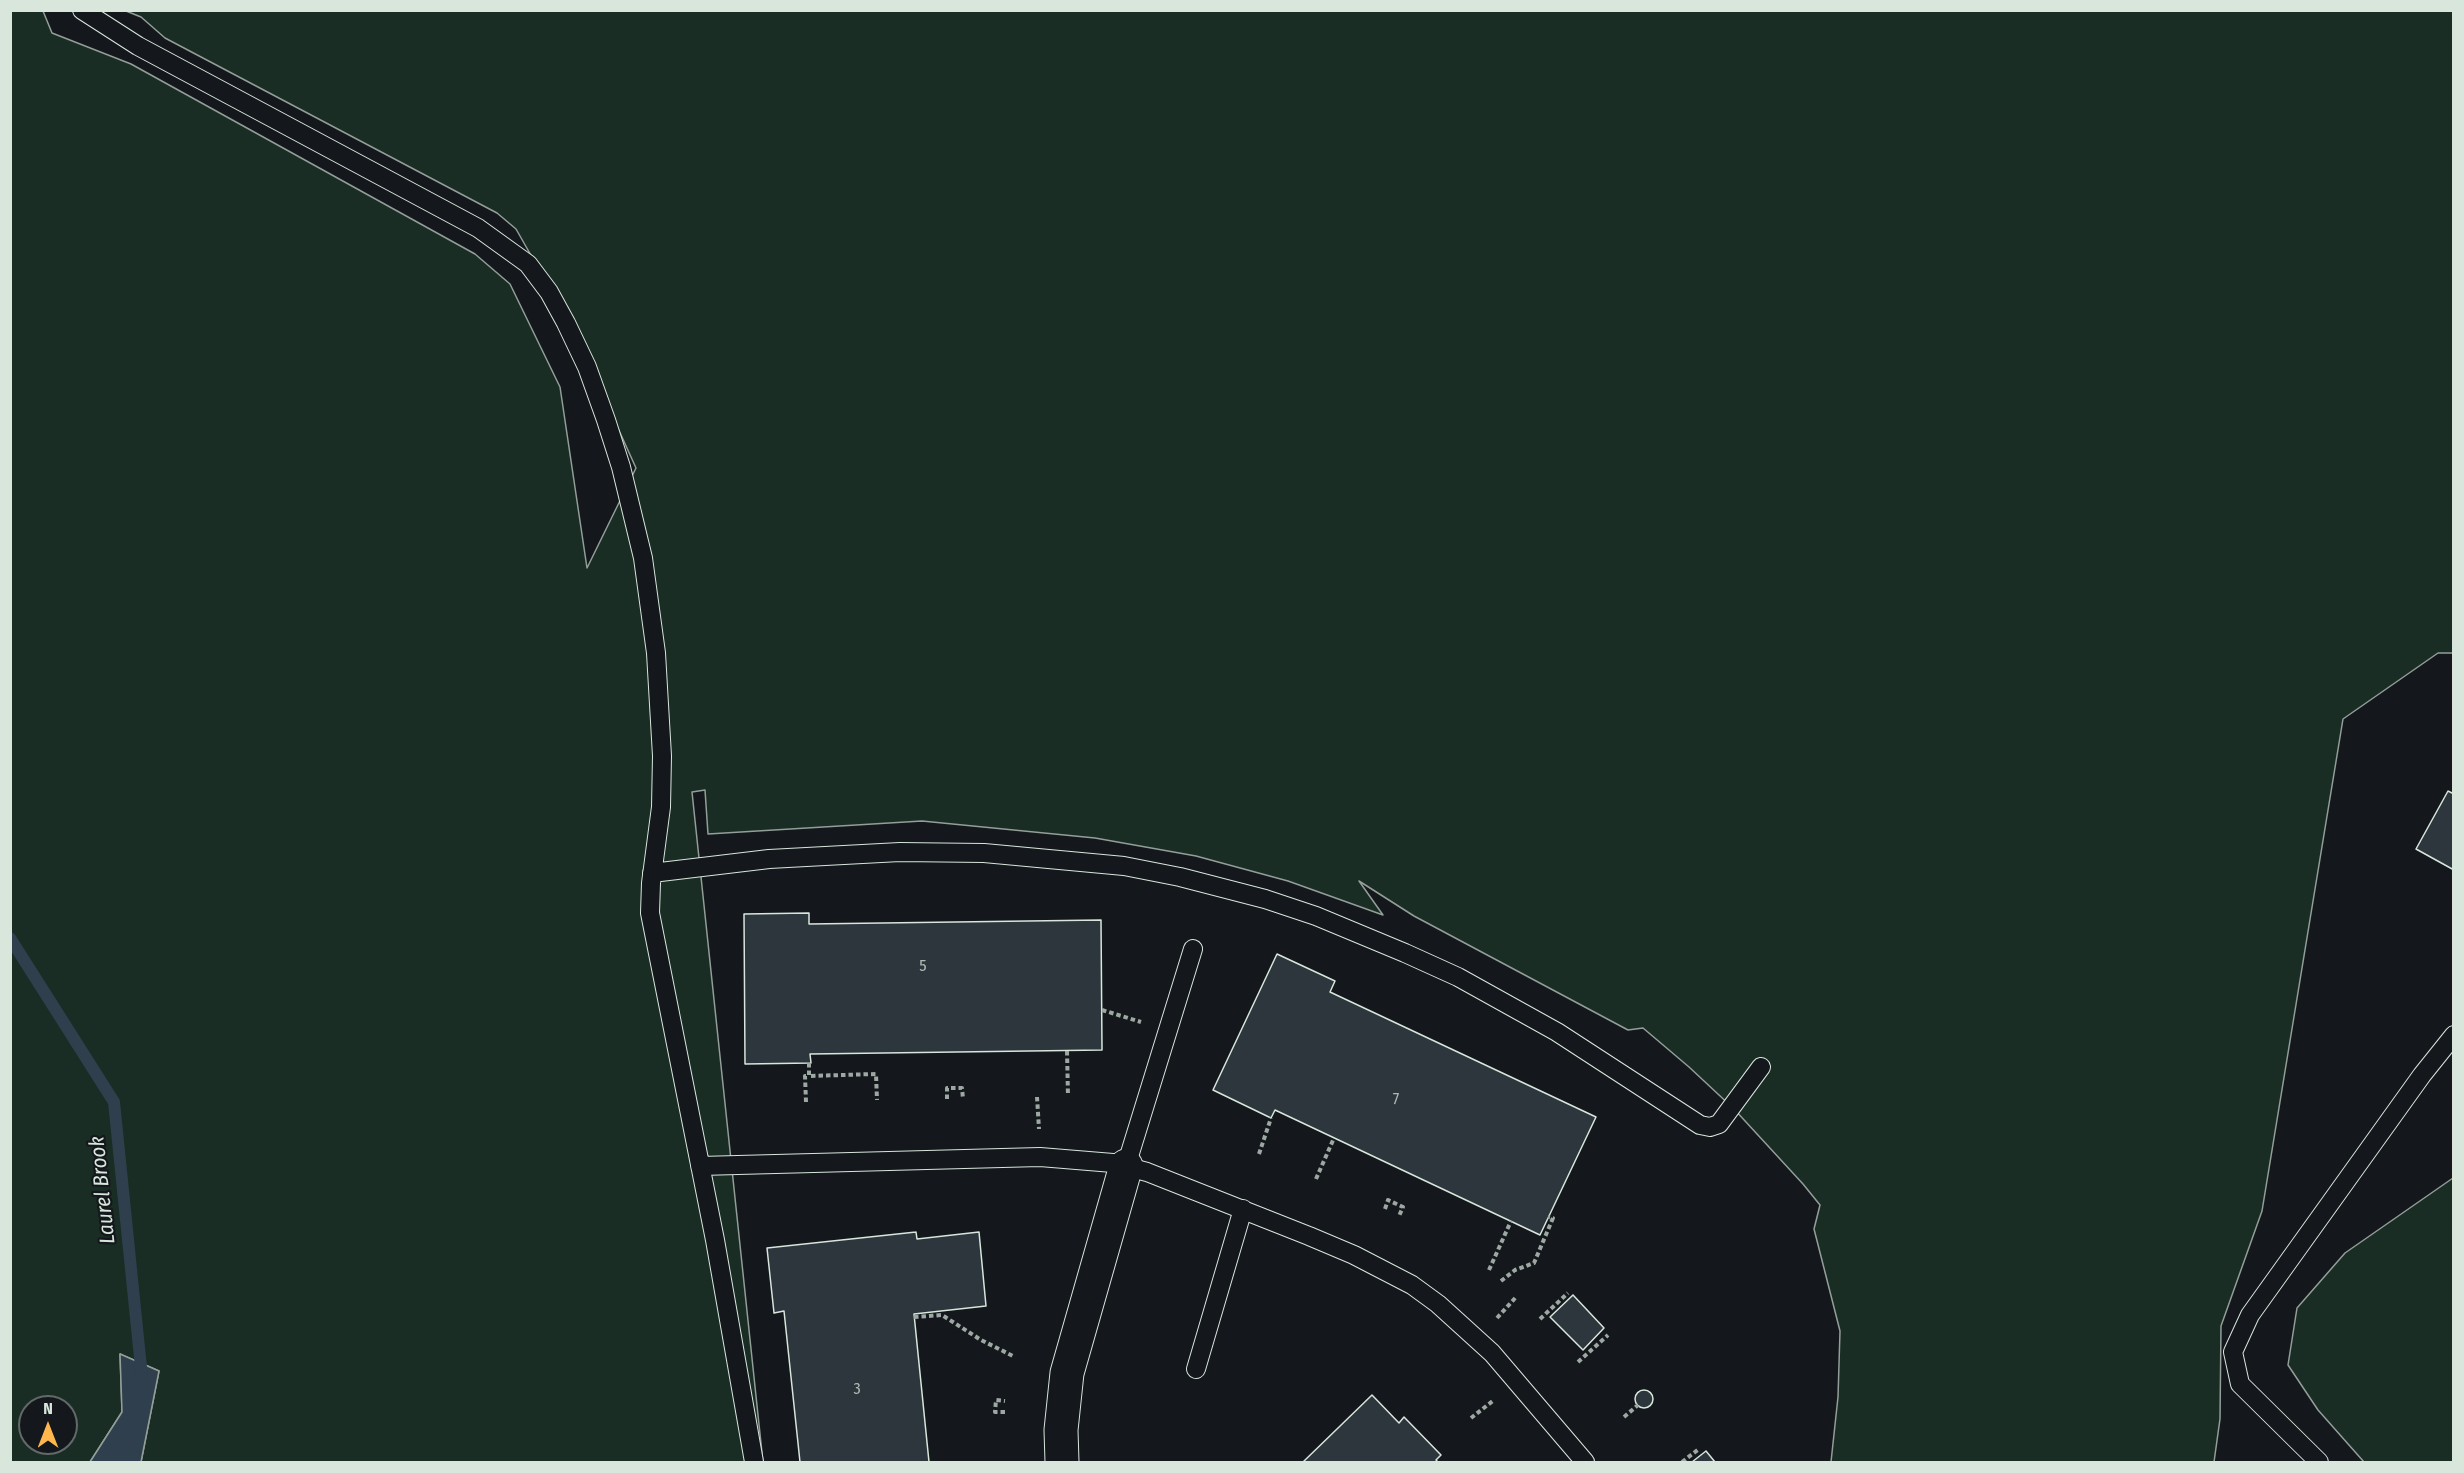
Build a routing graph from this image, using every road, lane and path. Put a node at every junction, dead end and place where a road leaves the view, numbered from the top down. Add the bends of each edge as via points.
1 (82, 10) edge
2 (652, 873) junction
3 (1193, 949) dead end
4 (1102, 1010) dead end
5 (1115, 1014) dead end
6 (2454, 1035) edge
7 (1067, 1051) dead end
8 (809, 1064) dead end
9 (1761, 1067) dead end
10 (809, 1076) junction
11 (1068, 1096) dead end
12 (947, 1099) dead end
13 (963, 1099) dead end
14 (877, 1100) dead end
15 (806, 1102) dead end
16 (1271, 1118) dead end
17 (1335, 1138) dead end
18 (1259, 1154) dead end
19 (700, 1166) junction
20 (1126, 1166) junction
21 (1316, 1179) dead end
22 (1243, 1209) junction
23 (1385, 1209) dead end
24 (1399, 1216) dead end
25 (1548, 1217) dead end
26 (1511, 1221) dead end
27 (1489, 1270) dead end
28 (1501, 1281) dead end
29 (1568, 1293) dead end
30 (914, 1317) dead end
31 (1540, 1319) dead end
32 (1608, 1335) dead end
33 (1013, 1356) dead end
34 (1578, 1362) dead end
35 (1196, 1369) dead end
36 (1005, 1401) dead end
37 (1638, 1405) dead end
38 (1005, 1412) dead end
39 (1624, 1417) dead end
40 (1699, 1449) dead end
41 (754, 1462) edge
42 (1062, 1462) edge
43 (1585, 1462) edge
44 (1682, 1462) edge
45 (2319, 1462) edge

1 - 2 lane via 138,46 478,228 528,264 549,292 602,409 643,558 656,653 661,744 661,807
2 - 9 lane via 769,859 900,852 984,853 1124,866 1265,899 1405,953 1458,977 1557,1032 1700,1125 1719,1124
2 - 19 lane via 650,913
3 - 20 lane
4 - 5 path
6 - 45 lane via 2250,1315 2234,1352 2240,1384
7 - 11 path
8 - 10 path
10 - 14 path via 876,1074
10 - 15 path via 805,1076
12 - 13 path via 947,1088 962,1088
16 - 18 path
17 - 21 path
19 - 20 lane via 1040,1156
19 - 41 lane
20 - 22 lane
20 - 42 street via 1066,1372
22 - 35 lane
22 - 43 lane via 1354,1255 1412,1285 1438,1304 1492,1353
23 - 24 path via 1388,1200 1403,1207
25 - 28 path via 1553,1218 1534,1263
26 - 27 path
29 - 31 path
30 - 33 path via 942,1315
32 - 34 path
36 - 38 path via 996,1400 995,1412
37 - 39 path
40 - 44 path

